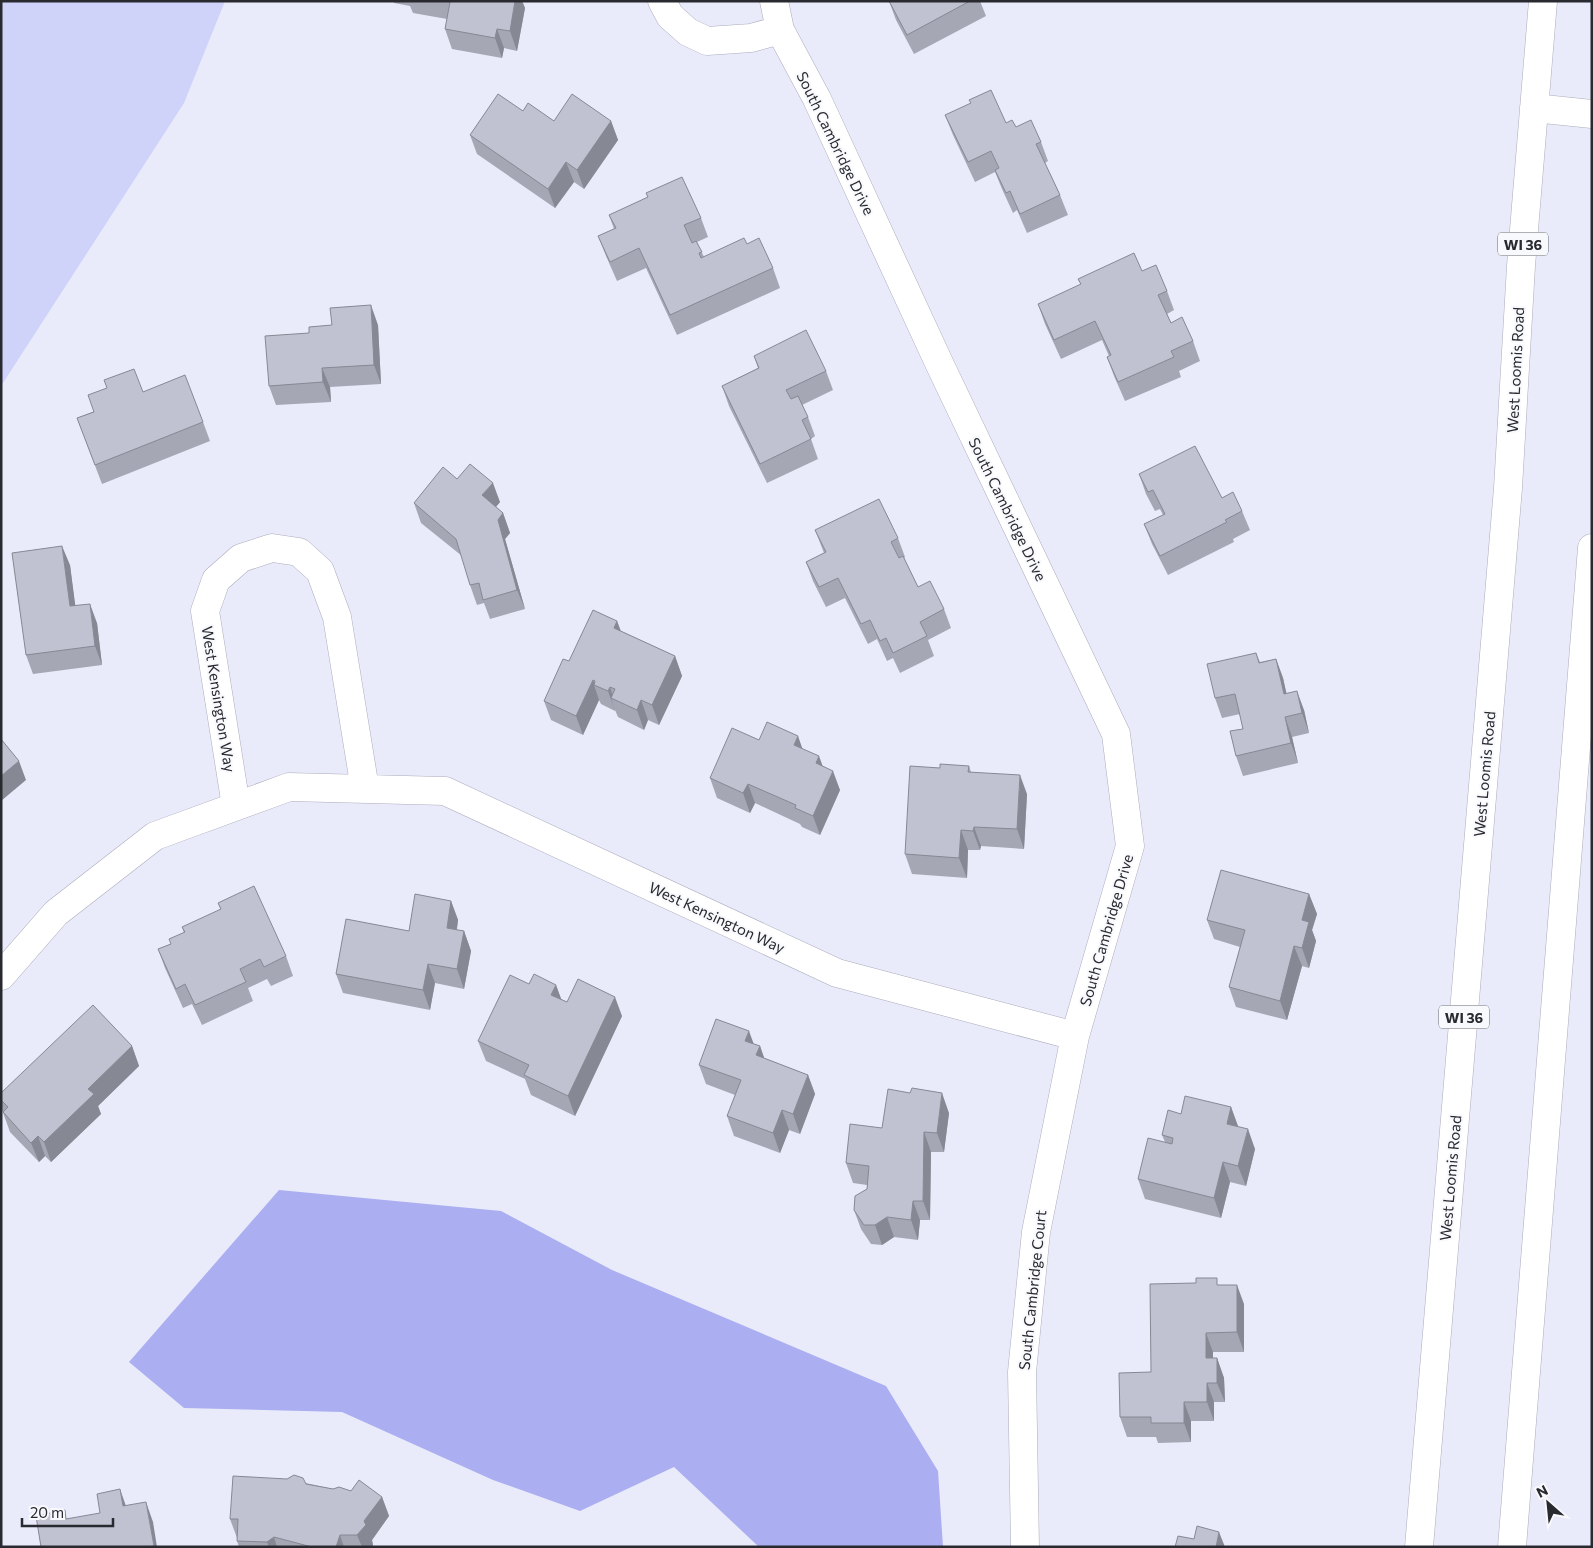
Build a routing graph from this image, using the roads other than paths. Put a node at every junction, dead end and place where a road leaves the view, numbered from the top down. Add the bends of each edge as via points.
1 (662, 1) edge
2 (774, 1) edge
3 (1543, 1) edge
4 (780, 30) junction
5 (1534, 108) junction
6 (1592, 114) edge
7 (1592, 548) edge
8 (365, 789) junction
9 (236, 806) junction
10 (1, 976) edge
11 (1075, 1036) junction
12 (1025, 1547) edge
13 (1419, 1547) edge
14 (1512, 1547) edge

1 - 4 street via 670,16 688,32 707,41 751,38
2 - 4 street, South Cambridge Drive
3 - 5 street, West Loomis Road / WI 36
4 - 11 street, South Cambridge Drive via 817,99 1116,734 1130,846
5 - 6 street
5 - 13 street, West Loomis Road / WI 36 via 1508,488
7 - 14 street
8 - 9 street, West Kensington Way via 289,787
8 - 9 street, West Kensington Way via 337,617 320,570 299,552 272,548 241,558 216,580 205,611
8 - 11 street, West Kensington Way via 445,791 837,973
9 - 10 street, West Kensington Way via 155,836 56,913
11 - 12 street, South Cambridge Court via 1036,1232 1022,1372

